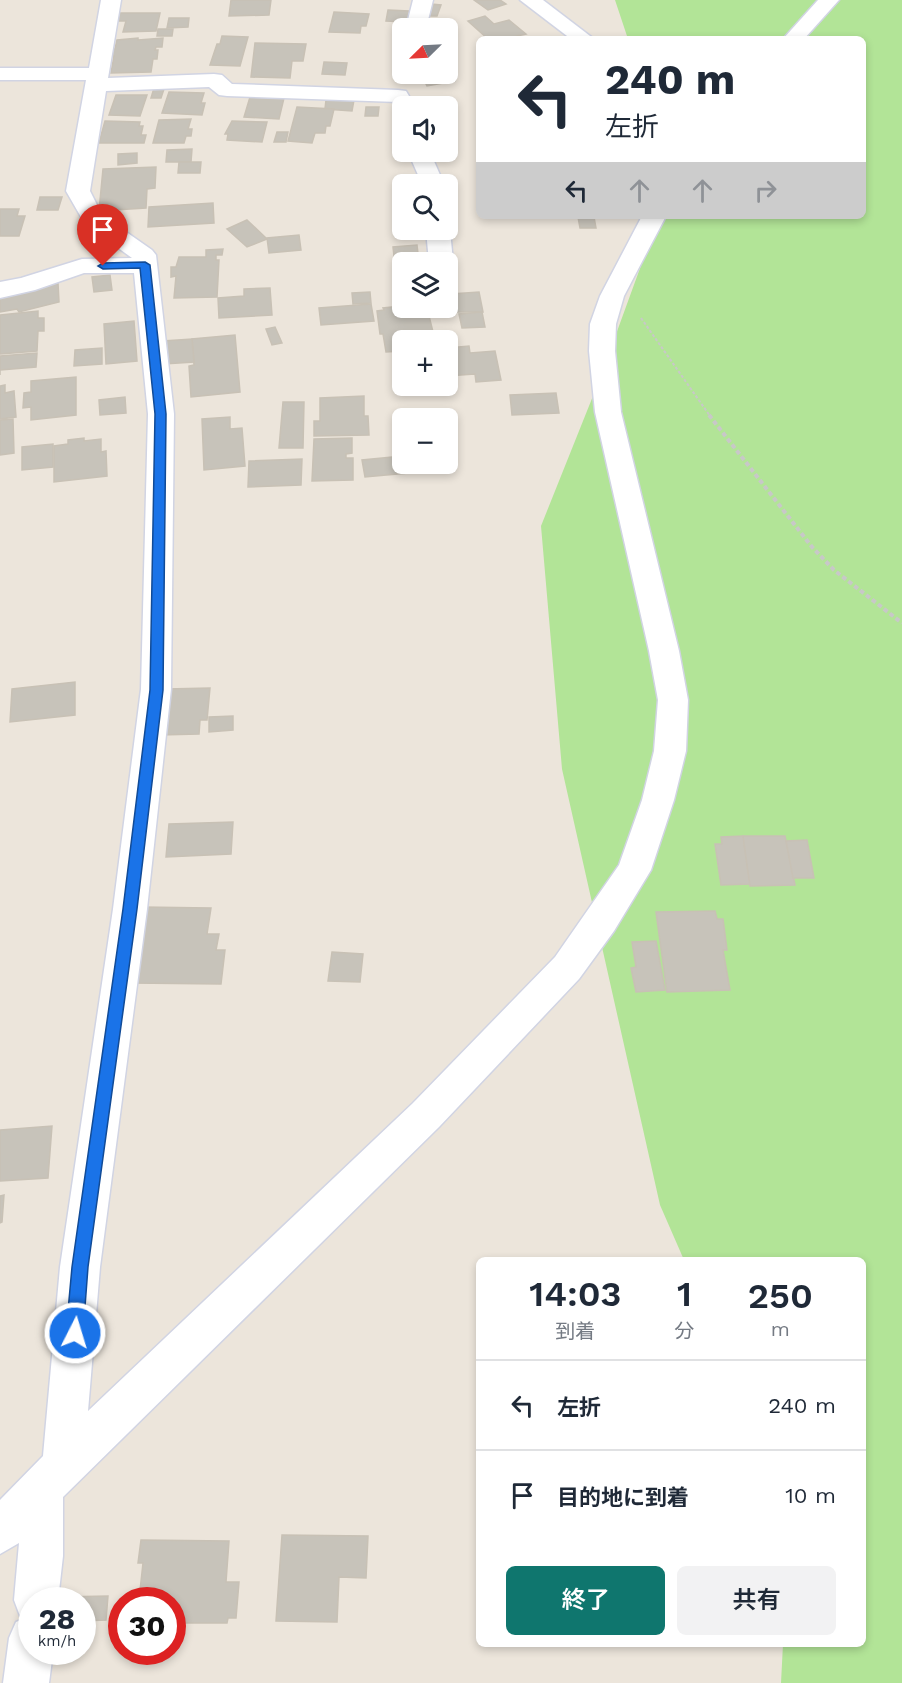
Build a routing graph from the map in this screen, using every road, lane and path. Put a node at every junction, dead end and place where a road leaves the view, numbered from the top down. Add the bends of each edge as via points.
1 (111, 0) edge
2 (423, 0) edge
3 (530, 0) edge
4 (829, 0) edge
5 (418, 18) edge
6 (580, 36) edge
7 (796, 36) edge
8 (0, 74) edge
9 (97, 79) junction
10 (392, 101) edge
11 (652, 219) edge
12 (87, 243) junction
13 (145, 265) junction
14 (0, 290) edge
15 (612, 296) junction
16 (902, 623) edge
17 (52, 1477) junction
18 (0, 1532) edge
19 (37, 1587) edge
20 (28, 1665) edge
21 (26, 1683) edge

1 - 9 street
2 - 5 street
3 - 6 street
4 - 7 street
8 - 9 street
9 - 10 street via 214,80 227,90
9 - 12 street via 78,191
11 - 15 street
12 - 13 street
12 - 13 street via 144,255
12 - 14 street via 26,285
13 - 17 street via 161,414 156,690
15 - 16 path via 638,314 698,401 812,547 834,570
15 - 17 street via 603,324 602,351 608,412 673,700 670,751 634,870 567,968 426,1115
17 - 18 street
17 - 19 street
20 - 21 street

